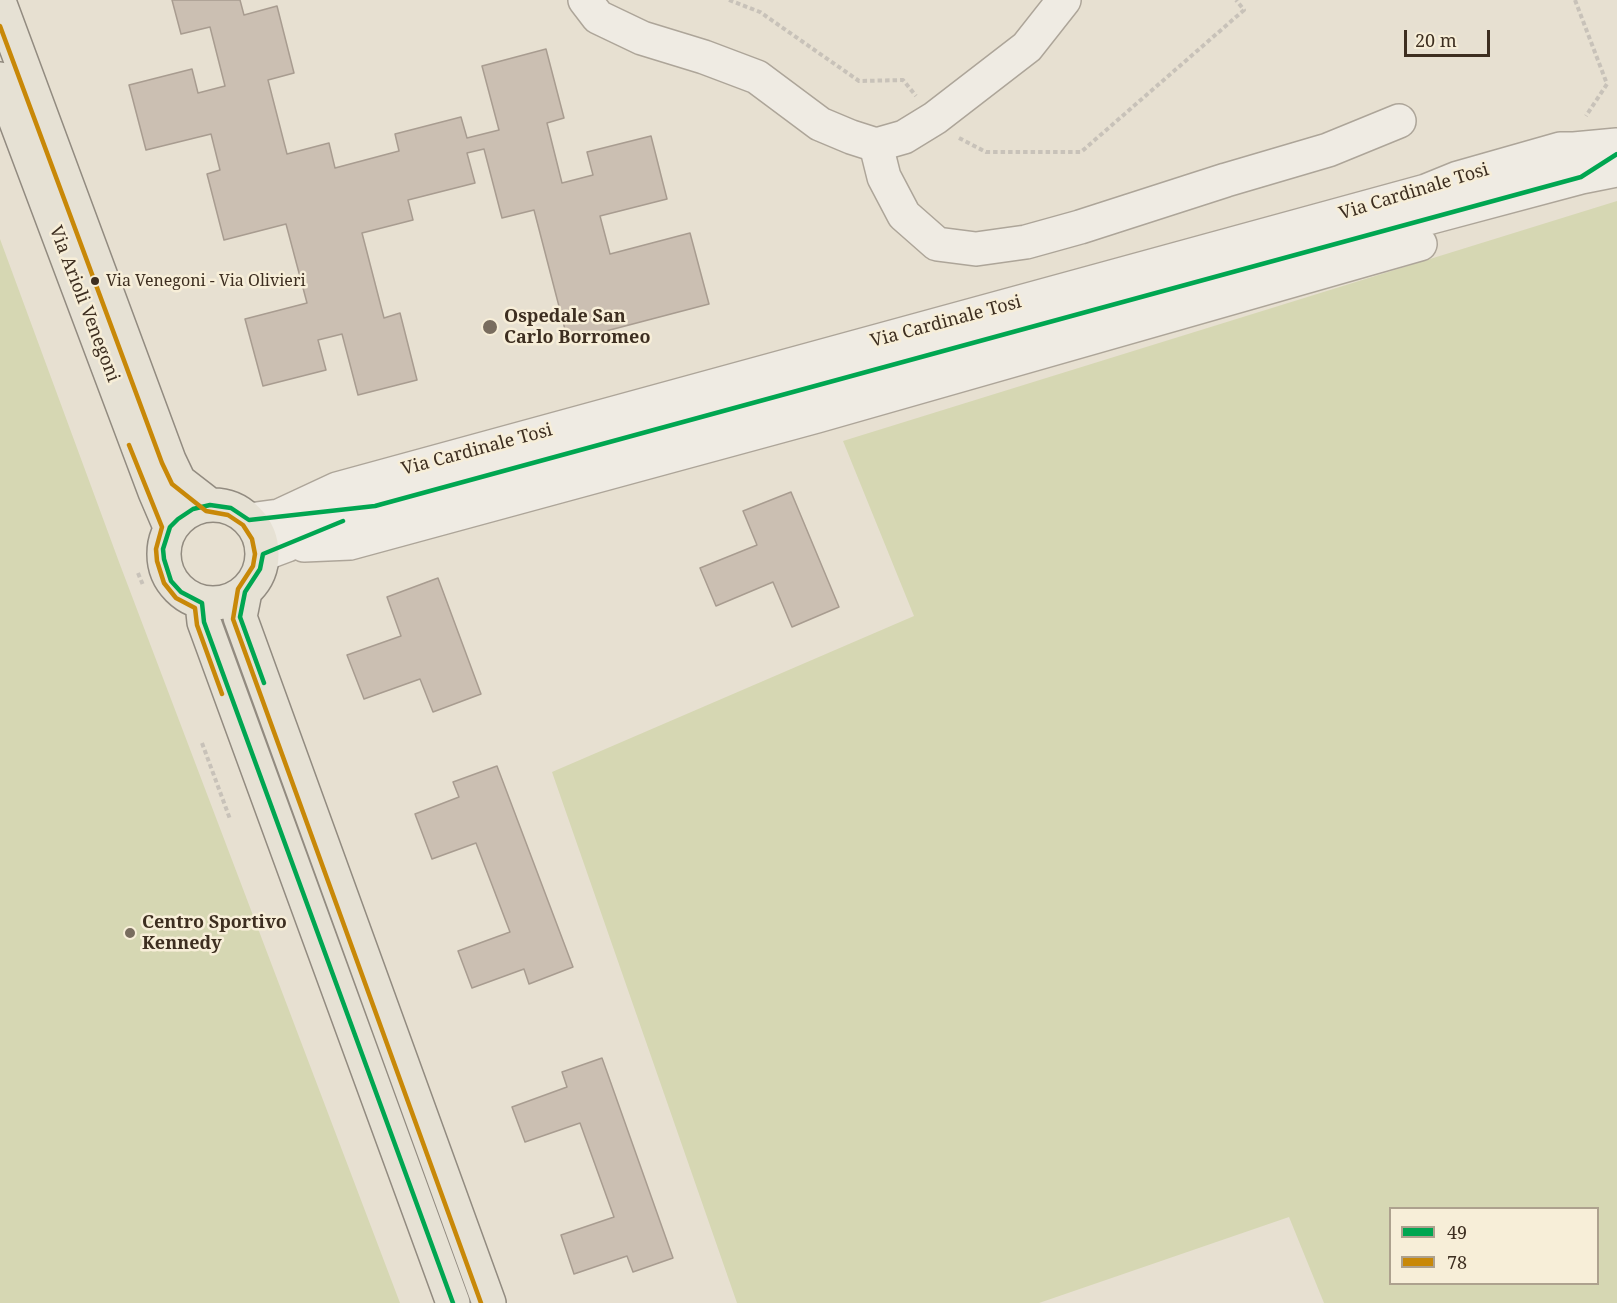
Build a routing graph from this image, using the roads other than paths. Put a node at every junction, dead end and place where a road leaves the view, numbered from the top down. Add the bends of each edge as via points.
1 (585, 0) edge
2 (1064, 0) edge
3 (0, 4) edge
4 (0, 79) edge
5 (1399, 121) dead end
6 (1617, 144) edge
7 (876, 145) junction
8 (1617, 154) edge
9 (1617, 170) edge
10 (1581, 177) junction
11 (1617, 178) edge
12 (812, 402) junction
13 (210, 505) junction
14 (425, 508) junction
15 (170, 527) junction
16 (270, 534) junction
17 (245, 592) junction
18 (202, 603) junction
19 (453, 1303) edge
20 (489, 1303) edge

1 - 7 street via 598,17 624,30 757,78 820,124
2 - 7 street via 1027,47 935,118 904,137
3 - 13 main road, Via Arioli Venegoni via 169,460 179,481
4 - 15 main road, Via Arioli Venegoni
5 - 7 street via 1328,150 1080,227 1026,242 976,249 937,244 904,215 884,177
6 - 16 street, Via Cardinale Tosi via 1560,149 1388,202 337,489
8 - 10 street, Via Cardinale Tosi
9 - 10 street, Via Cardinale Tosi
10 - 12 street, Via Cardinale Tosi
11 - 12 street, Via Cardinale Tosi via 1571,201
12 - 14 street, Via Cardinale Tosi
13 - 15 main road via 193,509
13 - 16 main road via 231,508
14 - 16 street, Via Cardinale Tosi via 375,506
14 - 16 street, Via Cardinale Tosi via 350,543
15 - 18 main road via 164,559 171,580 181,592
16 - 17 main road via 260,569
17 - 18 main road via 216,604
17 - 20 main road via 240,617
18 - 19 main road via 204,622

